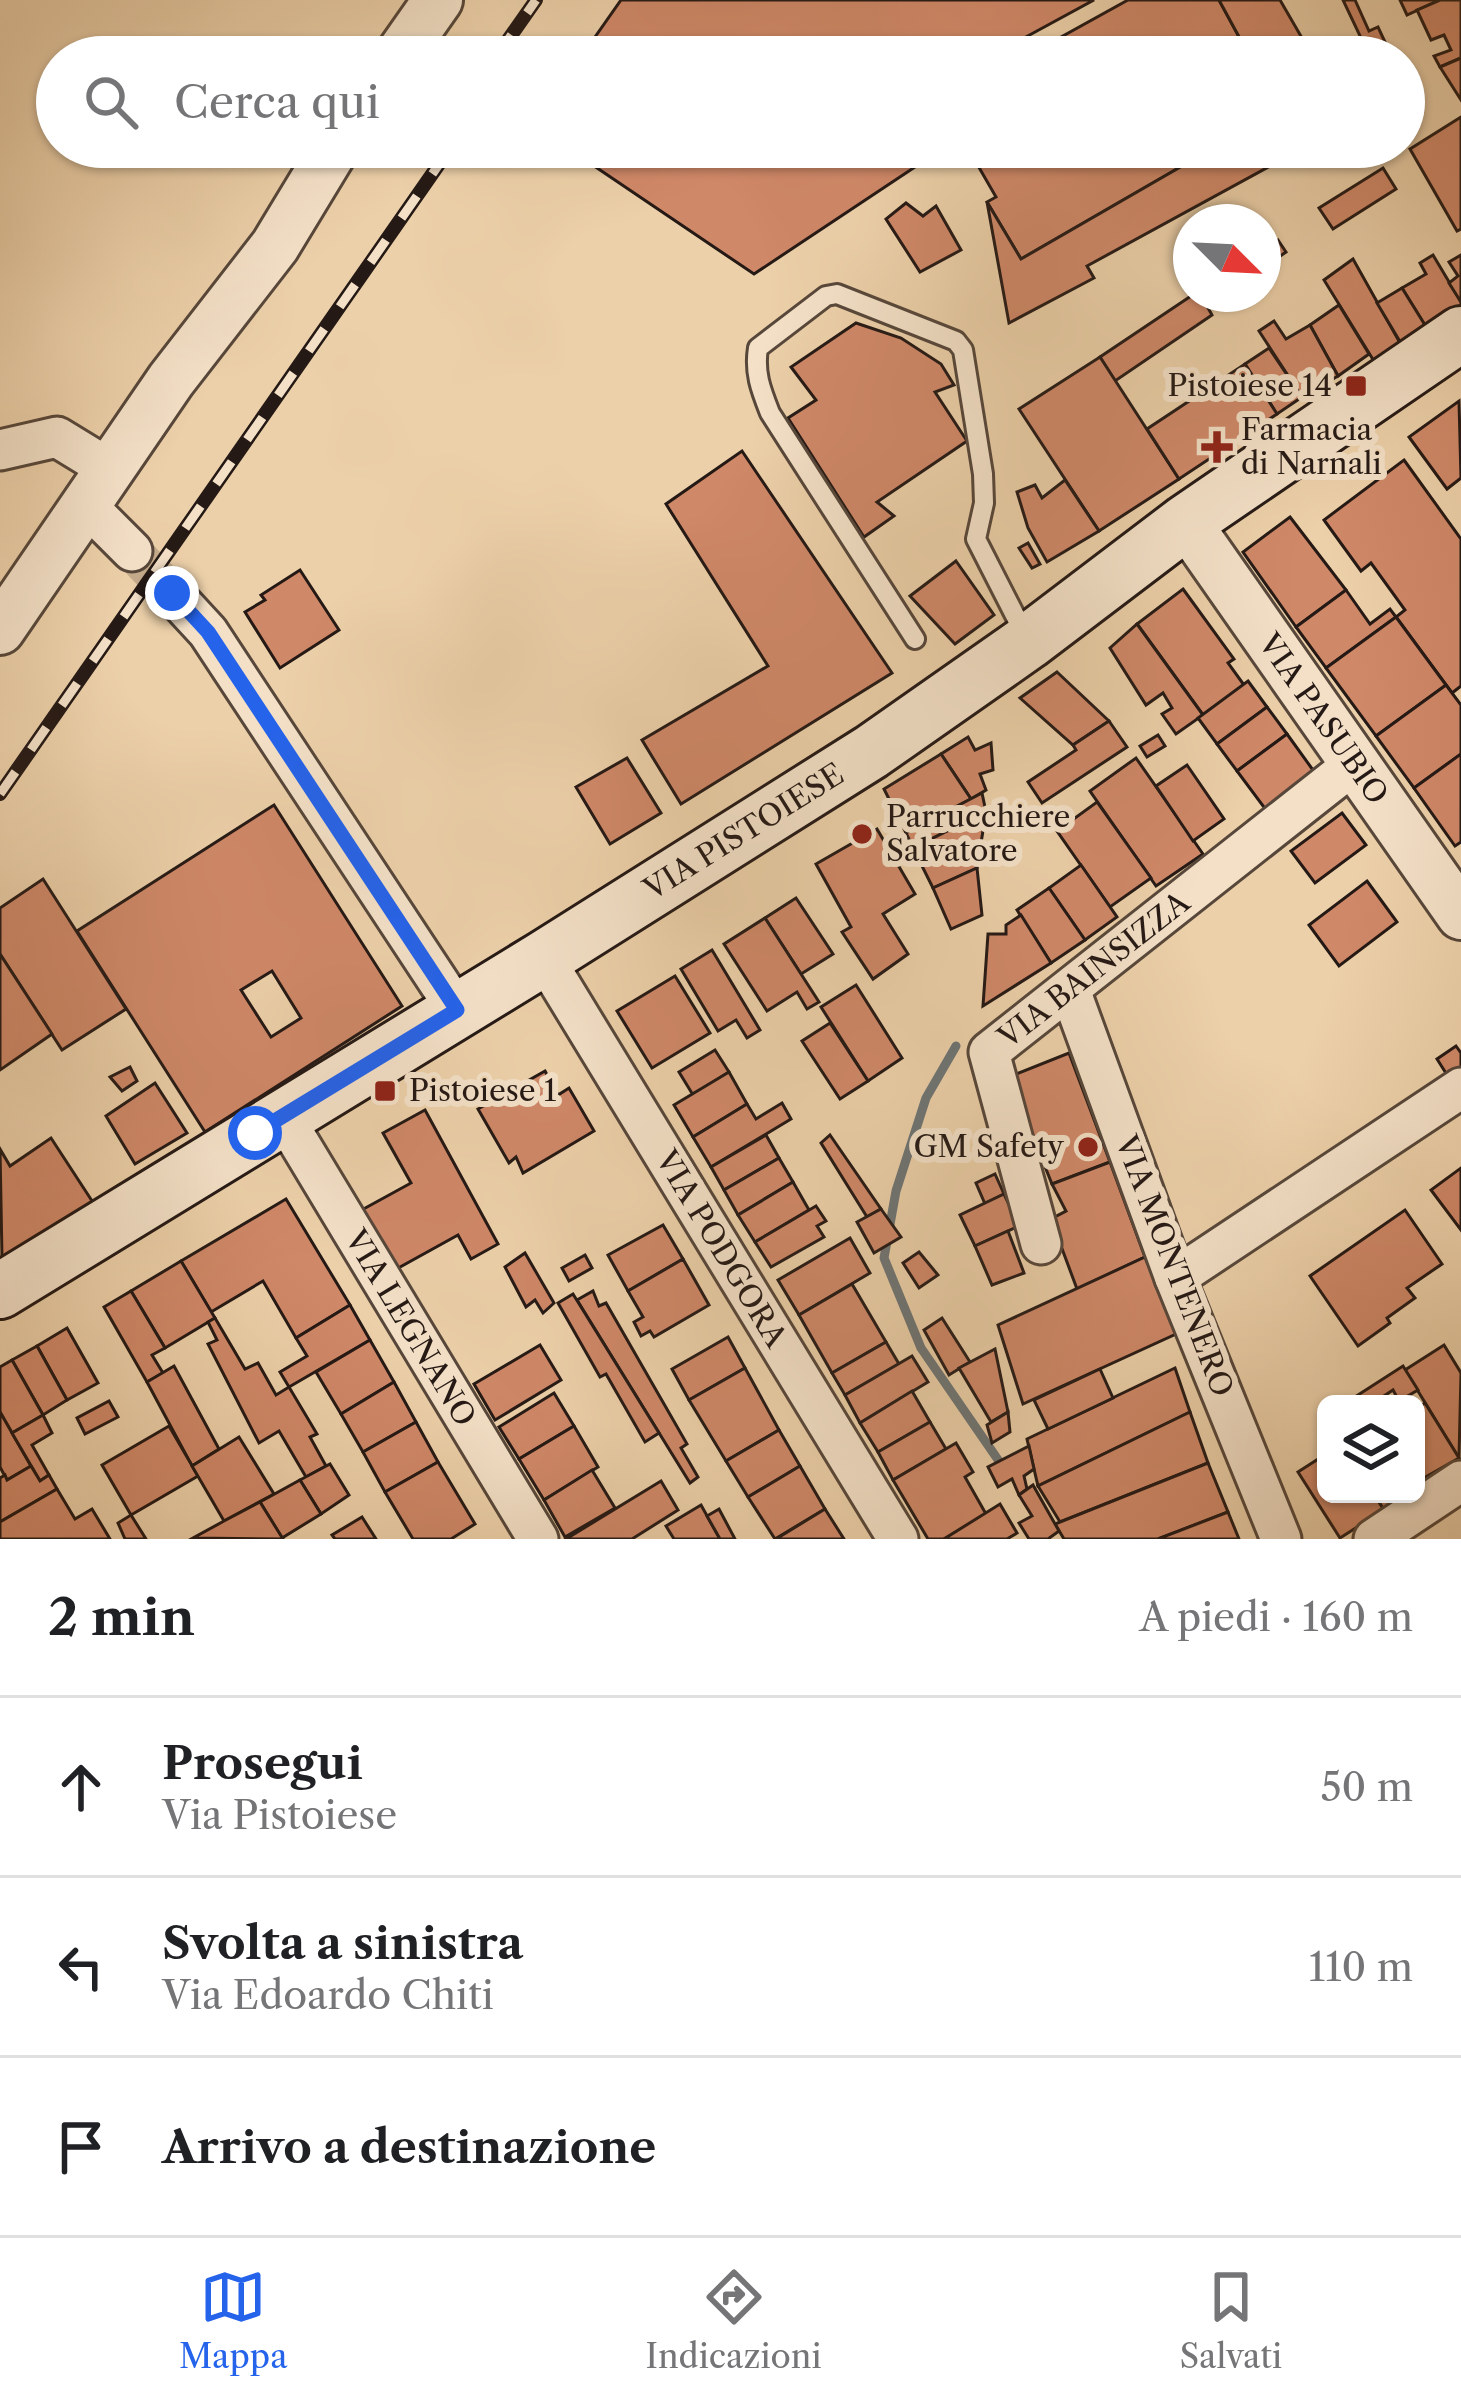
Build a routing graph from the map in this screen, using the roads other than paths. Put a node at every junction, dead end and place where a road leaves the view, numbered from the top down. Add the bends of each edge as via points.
1 (438, 0) edge
2 (413, 36) edge
3 (320, 168) edge
4 (1461, 334) edge
5 (0, 450) edge
6 (99, 488) junction
7 (1186, 522) junction
8 (132, 551) tunnel mouth
9 (172, 593) tunnel mouth
10 (0, 630) edge
11 (914, 639) dead end
12 (1028, 642) junction
13 (1354, 764) junction
14 (1461, 915) edge
15 (544, 958) junction
16 (1070, 990) junction
17 (457, 1010) junction
18 (1461, 1088) edge
19 (283, 1116) junction
20 (1041, 1244) dead end
21 (1175, 1278) junction
22 (0, 1291) edge
23 (1461, 1480) edge
24 (531, 1537) edge
25 (898, 1539) edge
26 (1281, 1539) edge
27 (1374, 1539) edge

1 - 2 street
3 - 6 street via 264,261
4 - 7 main road, VIA PISTOIESE
5 - 6 street via 57,437
6 - 8 street
6 - 10 street
7 - 12 main road, VIA PISTOIESE
7 - 13 street, VIA PASUBIO
9 - 17 street via 208,632
11 - 12 lane via 759,386 758,348 826,296 963,350 983,474 976,539
12 - 15 main road, VIA PISTOIESE via 871,752
13 - 14 street, VIA PASUBIO
13 - 16 street, VIA BAINSIZZA
15 - 17 main road, VIA PISTOIESE
15 - 25 street, VIA PODGORA
16 - 20 street, VIA BAINSIZZA via 989,1052
16 - 21 street, VIA MONTENERO
17 - 19 main road, VIA PISTOIESE
18 - 21 street
19 - 22 main road, VIA PISTOIESE
19 - 24 street, VIA LEGNANO
21 - 26 street, VIA MONTENERO
23 - 27 street

